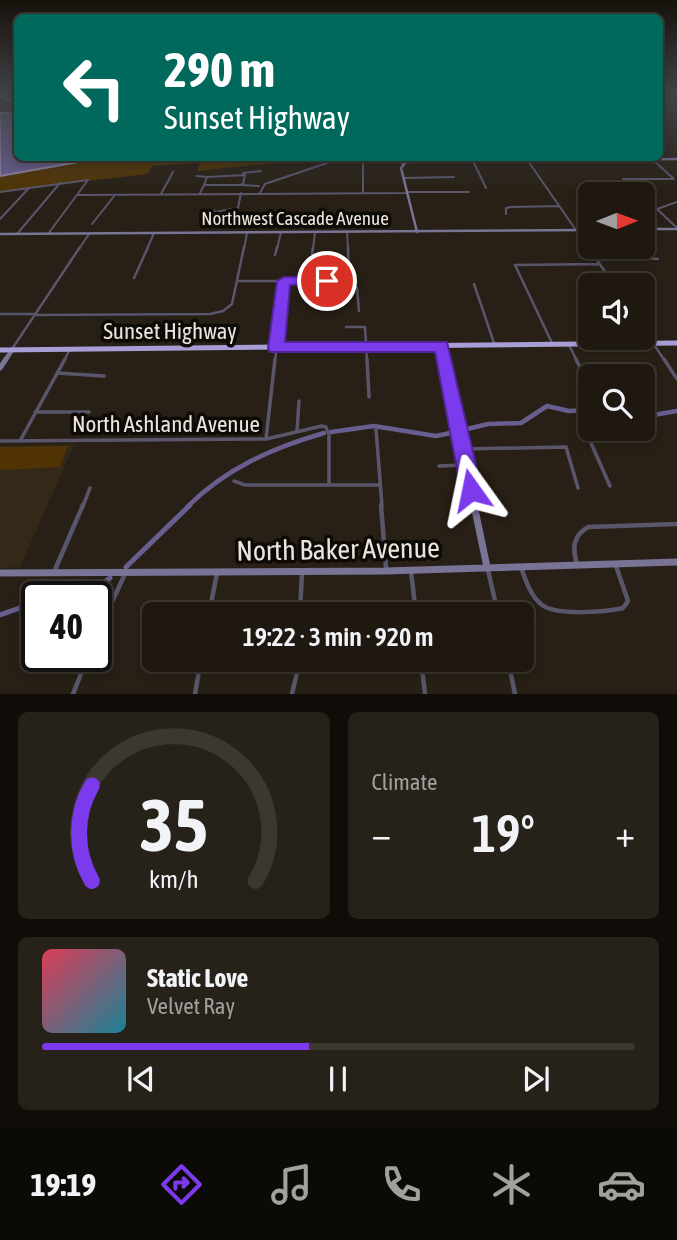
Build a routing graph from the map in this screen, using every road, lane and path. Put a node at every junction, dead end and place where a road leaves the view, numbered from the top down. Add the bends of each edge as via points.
1 (363, 161) edge
2 (401, 161) edge
3 (473, 161) joint
4 (528, 161) edge
5 (654, 161) edge
6 (327, 163) dead end
7 (402, 164) junction
8 (261, 171) dead end
9 (173, 172) dead end
10 (243, 173) junction
11 (197, 176) dead end
12 (206, 177) junction
13 (454, 177) dead end
14 (404, 178) junction
15 (623, 179) dead end
16 (675, 179) edge
17 (60, 183) junction
18 (203, 185) junction
19 (228, 185) junction
20 (240, 185) junction
21 (259, 186) dead end
22 (30, 187) junction
23 (486, 188) dead end
24 (0, 192) edge
25 (469, 192) dead end
26 (226, 193) junction
27 (241, 193) junction
28 (260, 193) junction
29 (363, 193) junction
30 (407, 193) junction
31 (161, 194) junction
32 (200, 194) junction
33 (77, 195) junction
34 (115, 195) junction
35 (677, 202) edge
36 (559, 206) junction
37 (215, 212) dead end
38 (506, 214) dead end
39 (0, 219) edge
40 (92, 224) dead end
41 (677, 228) edge
42 (655, 229) edge
43 (576, 230) junction
44 (281, 232) junction
45 (314, 232) junction
46 (347, 232) junction
47 (417, 232) junction
48 (154, 233) junction
49 (247, 233) junction
50 (578, 233) edge
51 (0, 234) edge
52 (17, 234) junction
53 (47, 234) junction
54 (89, 234) junction
55 (275, 255) dead end
56 (312, 255) dead end
57 (596, 259) edge
58 (655, 259) edge
59 (658, 259) dead end
60 (599, 264) junction
61 (605, 273) edge
62 (134, 278) dead end
63 (237, 281) junction
64 (284, 281) junction
65 (349, 281) junction
66 (474, 284) dead end
67 (359, 311) dead end
68 (0, 314) edge
69 (35, 315) junction
70 (346, 327) dead end
71 (677, 343) edge
72 (655, 344) edge
73 (553, 345) junction
74 (569, 345) junction
75 (578, 345) edge
76 (442, 346) junction
77 (495, 346) junction
78 (655, 346) edge
79 (366, 347) junction
80 (276, 348) junction
81 (0, 349) edge
82 (12, 349) junction
83 (70, 349) junction
84 (578, 364) edge
85 (0, 368) edge
86 (57, 373) junction
87 (104, 376) dead end
88 (677, 379) edge
89 (369, 397) dead end
90 (299, 401) dead end
91 (35, 412) junction
92 (89, 412) dead end
93 (376, 429) dead end
94 (297, 431) junction
95 (266, 439) junction
96 (0, 441) edge
97 (20, 441) junction
98 (590, 441) edge
99 (463, 449) junction
100 (466, 465) junction
101 (439, 466) dead end
102 (234, 481) dead end
103 (329, 485) junction
104 (380, 485) junction
105 (610, 486) dead end
106 (90, 488) dead end
107 (578, 488) dead end
108 (677, 524) edge
109 (677, 562) edge
110 (614, 563) junction
111 (577, 565) junction
112 (521, 566) junction
113 (487, 567) junction
114 (127, 571) junction
115 (386, 571) junction
116 (411, 571) junction
117 (54, 572) junction
118 (302, 572) junction
119 (0, 573) edge
120 (217, 573) junction
121 (112, 602) edge
122 (211, 602) edge
123 (301, 602) edge
124 (415, 602) edge
125 (495, 602) edge
126 (82, 672) edge
127 (199, 672) edge
128 (297, 672) edge
129 (422, 672) edge
130 (510, 672) edge
131 (73, 694) edge
132 (195, 694) edge
133 (292, 694) edge
134 (425, 694) edge
135 (515, 694) edge

1 - 29 street
2 - 7 street
3 - 7 street
3 - 23 street
4 - 36 street
5 - 16 street
6 - 28 street via 265,184
7 - 14 street
8 - 10 street
9 - 31 street
10 - 12 street
10 - 20 street
11 - 12 street
12 - 18 street
13 - 14 street
14 - 30 street
15 - 16 street
17 - 22 street
17 - 33 street via 88,180
17 - 52 street
18 - 19 street
18 - 32 street
19 - 20 street
19 - 26 street
20 - 21 street
22 - 24 street
22 - 39 street
25 - 30 street
26 - 27 street
26 - 32 street
27 - 28 street
27 - 37 street via 238,208
28 - 29 street
29 - 30 street
30 - 47 street
31 - 32 street
31 - 34 street
33 - 34 street
33 - 53 street
34 - 40 street
35 - 41 street via 657,209
36 - 38 street via 511,207
36 - 43 street
41 - 42 street
43 - 47 street, Northwest Cascade Avenue
43 - 50 street
44 - 45 street, Northwest Cascade Avenue
44 - 49 street, Northwest Cascade Avenue
44 - 55 street
45 - 46 street, Northwest Cascade Avenue
45 - 56 street
46 - 47 street, Northwest Cascade Avenue
46 - 65 street
48 - 49 street, Northwest Cascade Avenue
48 - 54 street, Northwest Cascade Avenue
48 - 62 street
49 - 63 street
51 - 52 street, Northwest Cascade Avenue
52 - 53 street, Northwest Cascade Avenue
53 - 54 street, Northwest Cascade Avenue
54 - 69 street
57 - 60 street
58 - 59 street
60 - 61 street
60 - 73 street via 515,264
63 - 64 street
63 - 69 street via 232,303 226,310 210,314
64 - 65 street
64 - 80 street
65 - 67 street via 357,288
66 - 77 street
68 - 69 street
69 - 82 street
70 - 79 street via 365,327
71 - 72 highway, Sunset Highway
73 - 74 highway, Sunset Highway
73 - 77 highway, Sunset Highway
74 - 75 highway, Sunset Highway
74 - 84 street
76 - 77 highway, Sunset Highway
76 - 79 highway, Sunset Highway
76 - 99 street
78 - 88 street
79 - 80 highway, Sunset Highway
79 - 89 street
80 - 83 highway, Sunset Highway
80 - 95 street
81 - 82 highway, Sunset Highway
82 - 83 highway, Sunset Highway
82 - 85 street
83 - 86 street
86 - 87 street
86 - 91 street
90 - 94 street
91 - 92 street
91 - 97 street
93 - 104 street
94 - 95 street, North Ashland Avenue
94 - 103 street, North Ashland Avenue via 322,426 328,430
95 - 97 street, North Ashland Avenue
96 - 97 street, North Ashland Avenue
98 - 105 street
99 - 100 street
99 - 107 street via 566,447
100 - 101 street
100 - 113 street
102 - 103 street via 245,485
103 - 104 street
104 - 115 street
106 - 117 street
108 - 111 street via 588,527 576,534
109 - 110 street, North Baker Avenue
110 - 111 street, North Baker Avenue
110 - 112 street via 628,601 623,608 611,610 548,609 539,602
111 - 112 street, North Baker Avenue
112 - 113 street, North Baker Avenue
113 - 116 street, North Baker Avenue
113 - 125 street
114 - 117 street, North Baker Avenue
114 - 120 street, North Baker Avenue
114 - 121 street
115 - 116 street, North Baker Avenue
115 - 118 street, North Baker Avenue
116 - 124 street
117 - 119 street, North Baker Avenue
118 - 120 street, North Baker Avenue
118 - 123 street
120 - 122 street
126 - 131 street
127 - 132 street
128 - 133 street
129 - 134 street
130 - 135 street

